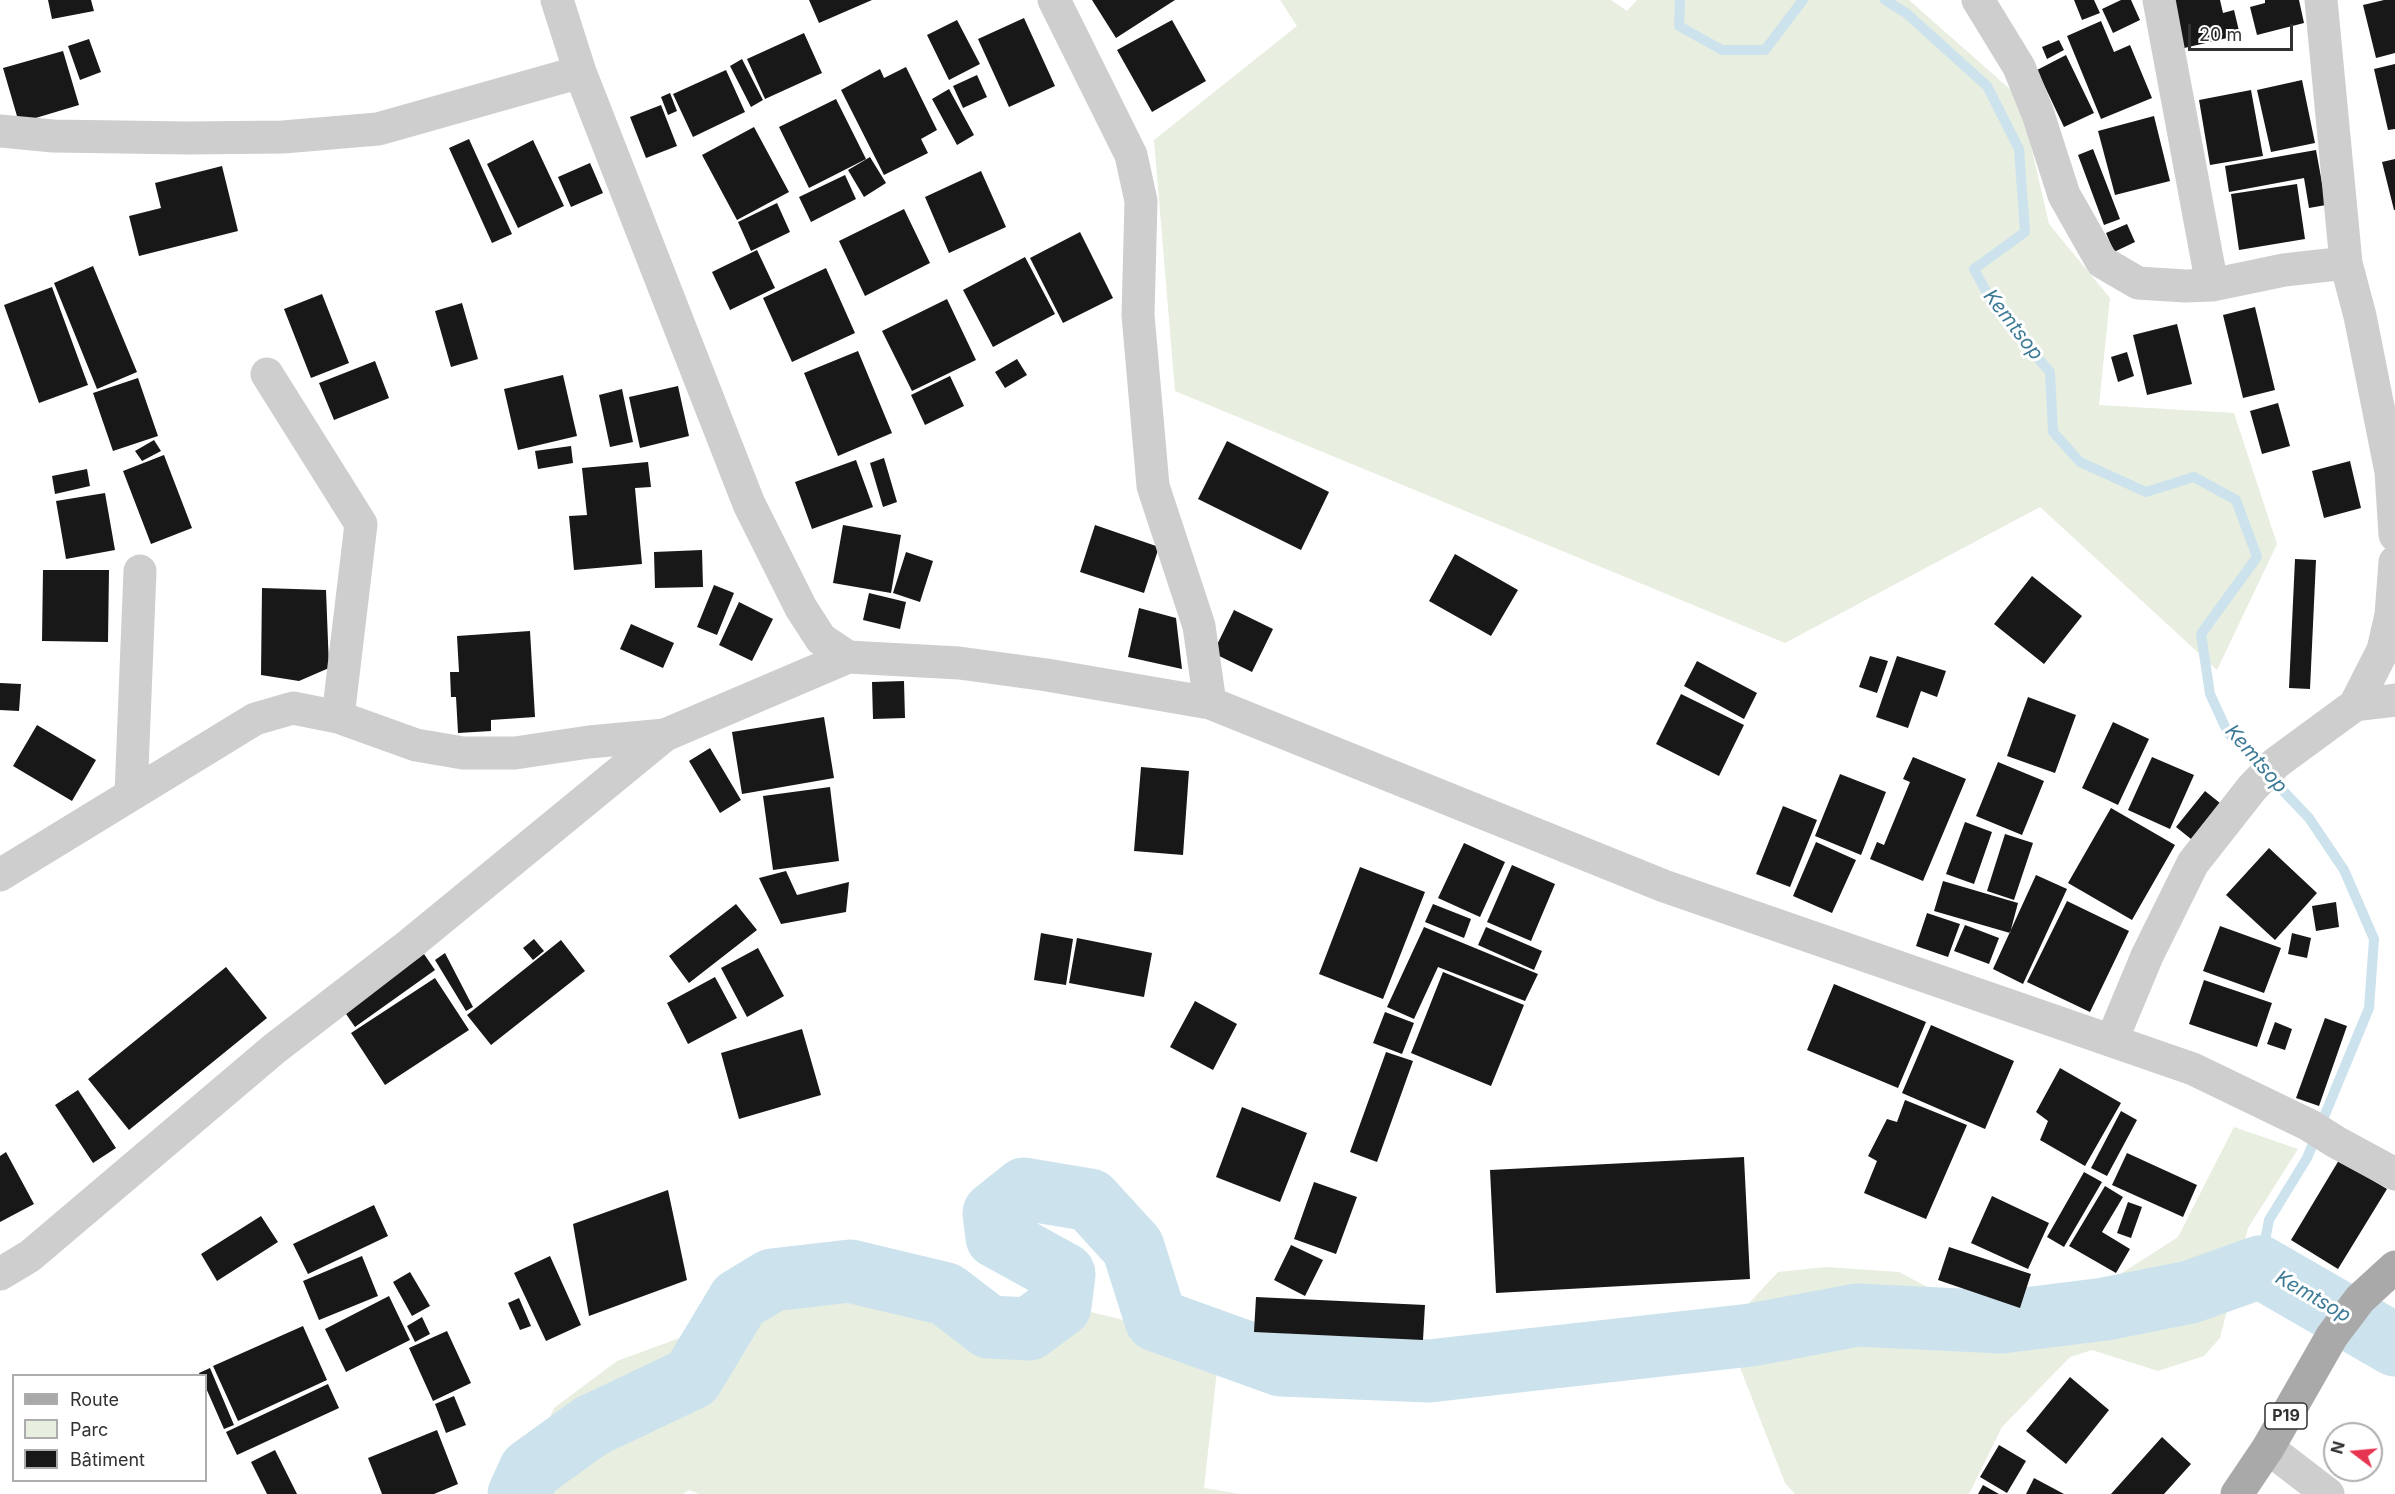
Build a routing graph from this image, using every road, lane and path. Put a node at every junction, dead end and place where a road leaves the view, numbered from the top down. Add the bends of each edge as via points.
1 (557, 0) edge
2 (1054, 0) edge
3 (1978, 0) edge
4 (2159, 0) edge
5 (2321, 0) edge
6 (580, 72) junction
7 (0, 131) edge
8 (2346, 264) junction
9 (2212, 285) junction
10 (267, 374) dead end
11 (2395, 535) edge
12 (2395, 562) edge
13 (141, 571) dead end
14 (848, 657) junction
15 (2395, 700) edge
16 (1210, 703) junction
17 (2355, 705) junction
18 (338, 717) junction
19 (665, 735) junction
20 (131, 794) junction
21 (0, 876) edge
22 (2112, 1040) junction
23 (2395, 1174) edge
24 (2395, 1267) edge
25 (0, 1274) edge
26 (2268, 1448) junction
27 (2237, 1494) edge
28 (2328, 1494) edge

1 - 6 street
2 - 16 street via 1131,155 1141,201 1138,315 1153,486 1199,626
3 - 9 street via 2019,67 2064,195 2102,262 2138,283
4 - 9 street
5 - 8 street
6 - 7 street via 378,129 282,137 189,138 53,136
6 - 14 street via 749,504 801,608 821,639
8 - 9 street via 2284,270
8 - 11 street via 2391,472
10 - 18 street via 361,524
12 - 17 street via 2391,615 2383,650
13 - 20 street
14 - 16 street via 959,663
14 - 19 street
15 - 17 street
16 - 22 street via 1664,886
17 - 22 street via 2276,763 2193,863 2147,956
18 - 19 street via 416,745 463,753 515,753
18 - 20 street via 293,708 255,719
19 - 25 street via 409,945 274,1049 30,1256
20 - 21 street
22 - 23 street via 2193,1069 2309,1125
24 - 26 main road, P19 via 2360,1299 2332,1336
26 - 27 main road, P19
26 - 28 street

